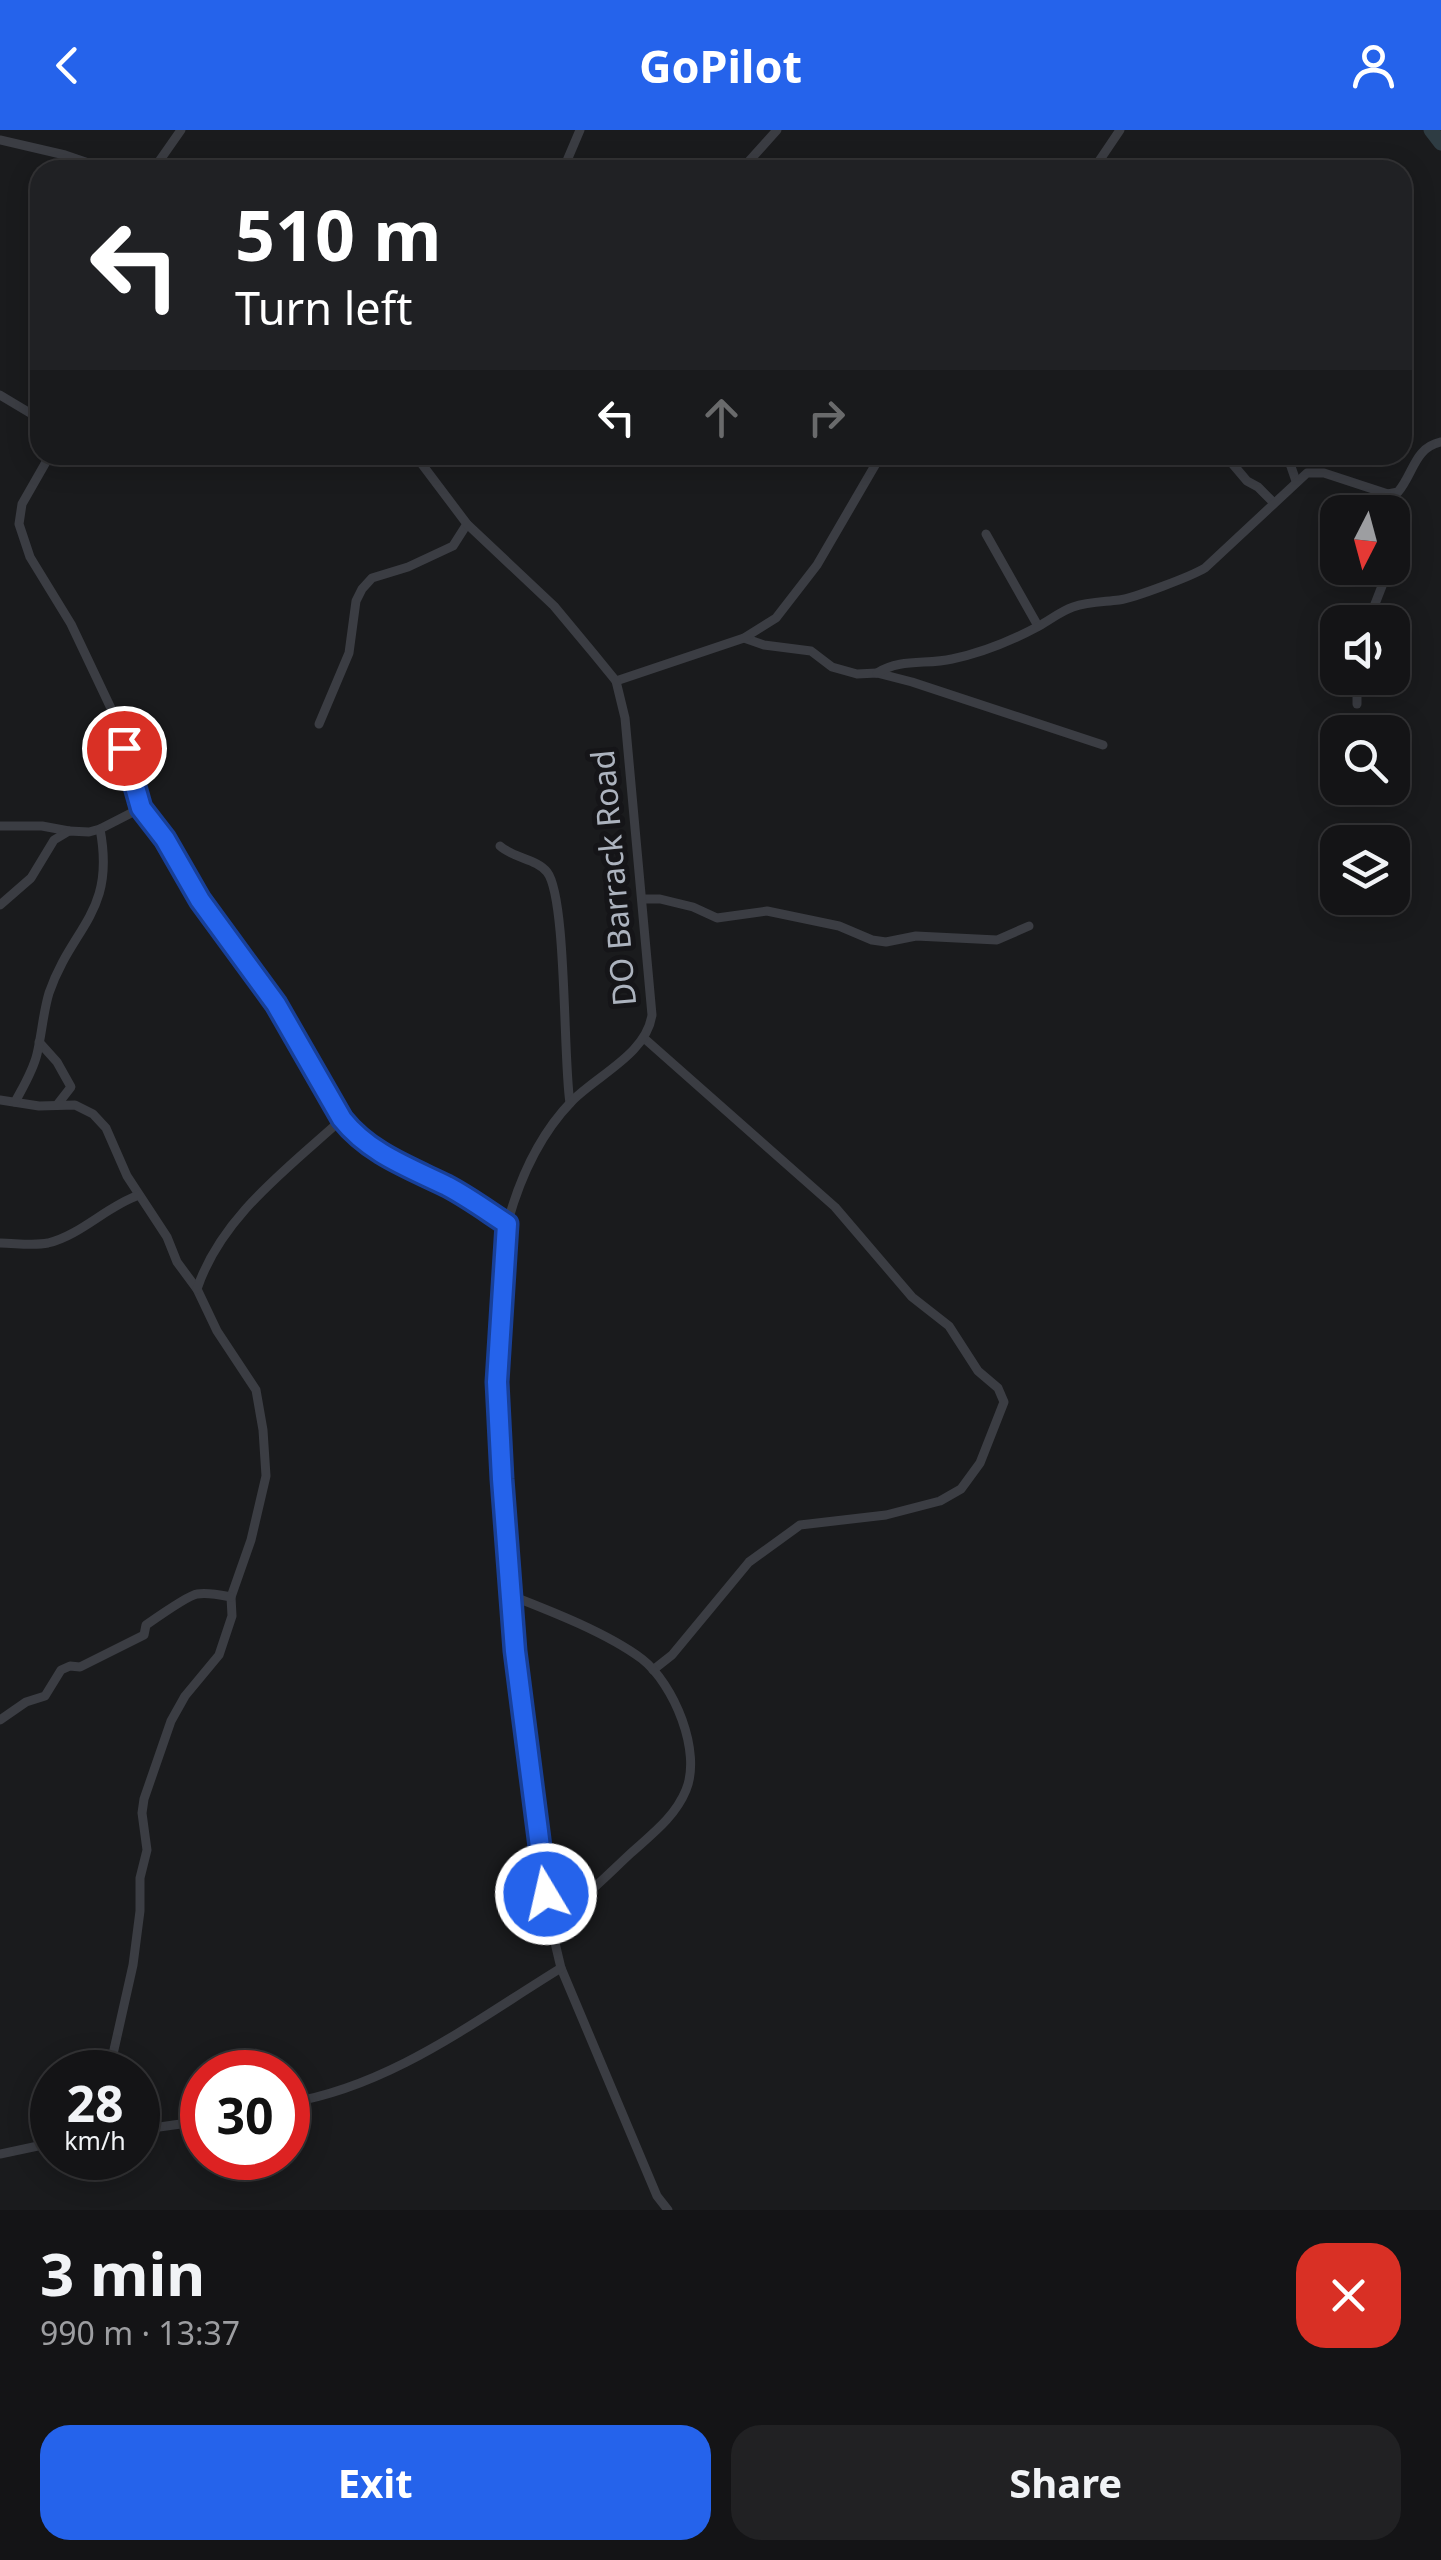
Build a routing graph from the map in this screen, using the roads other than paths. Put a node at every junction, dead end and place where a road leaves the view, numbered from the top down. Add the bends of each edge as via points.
1 (26, 130) edge
2 (181, 130) edge
3 (580, 130) edge
4 (777, 130) edge
5 (1120, 130) edge
6 (0, 140) edge
7 (23, 145) junction
8 (75, 160) edge
9 (159, 160) edge
10 (568, 160) edge
11 (750, 160) edge
12 (1100, 160) edge
13 (0, 396) edge
14 (30, 414) edge
15 (1441, 442) edge
16 (44, 465) edge
17 (423, 465) edge
18 (876, 465) edge
19 (1233, 465) edge
20 (1290, 465) edge
21 (1296, 481) junction
22 (1388, 494) joint
23 (1273, 502) junction
24 (467, 524) junction
25 (986, 534) dead end
26 (1038, 626) junction
27 (744, 638) junction
28 (877, 673) junction
29 (616, 681) junction
30 (1357, 695) edge
31 (1357, 704) dead end
32 (319, 724) dead end
33 (1103, 744) dead end
34 (141, 808) junction
35 (0, 826) edge
36 (100, 829) junction
37 (69, 832) junction
38 (500, 846) dead end
39 (642, 899) junction
40 (0, 906) edge
41 (1029, 926) dead end
42 (645, 1040) junction
43 (39, 1042) junction
44 (0, 1100) edge
45 (14, 1102) junction
46 (570, 1103) junction
47 (57, 1105) junction
48 (342, 1119) junction
49 (139, 1195) junction
50 (507, 1224) junction
51 (0, 1244) edge
52 (197, 1289) junction
53 (512, 1596) junction
54 (231, 1597) junction
55 (652, 1670) junction
56 (0, 1720) edge
57 (549, 1921) junction
58 (561, 1968) junction
59 (115, 2050) edge
60 (310, 2097) edge
61 (30, 2148) edge
62 (0, 2154) edge
63 (668, 2210) edge

1 - 7 street
2 - 9 street
3 - 10 street
4 - 11 street
5 - 12 street
6 - 7 street
7 - 8 street
13 - 14 street
15 - 22 street via 1428,445 1407,482
16 - 34 street via 22,504 19,524 112,708
17 - 24 street
18 - 27 street via 798,592 776,618
19 - 23 street
20 - 21 street
21 - 22 street via 1324,473
21 - 23 street
23 - 26 street via 1190,577 1122,600 1068,608
24 - 29 street via 554,606
24 - 32 street via 454,546 372,578 362,589 349,654
25 - 26 street
26 - 28 street via 951,660 907,662
27 - 28 street via 811,651 856,674
27 - 29 street
28 - 33 street
29 - 39 street, DO Barrack Road
30 - 31 street
34 - 36 street
34 - 48 street via 276,1004
35 - 37 street
36 - 37 street
36 - 43 street via 101,892 50,990
37 - 40 street via 54,840 31,878
38 - 46 street via 542,867 552,881
39 - 41 street via 717,918 767,911 886,942 916,936 998,940
39 - 42 street, DO Barrack Road via 652,1015
42 - 46 street, DO Barrack Road
42 - 55 street via 834,1207 912,1297 949,1326 1004,1402 980,1463 961,1488 940,1501 886,1515 800,1525 750,1562
43 - 45 street
43 - 47 street via 71,1088
44 - 45 street
45 - 47 street
46 - 50 street, DO Barrack Road via 529,1162
47 - 49 street via 75,1105 106,1128
48 - 50 street via 377,1151
48 - 52 street via 239,1214
49 - 51 street via 61,1238
49 - 52 street
50 - 53 street, DO Barrack Road via 497,1382
52 - 54 street via 256,1390 263,1430 266,1476
53 - 55 street via 620,1646
53 - 57 street, DO Barrack Road
54 - 56 street via 186,1598 146,1625 136,1642 62,1670 45,1696
54 - 59 street via 219,1655 171,1721 144,1798 140,1911
55 - 57 street via 688,1737 687,1788 659,1829
57 - 58 street, DO Barrack Road
58 - 60 street via 393,2072
58 - 63 street, DO Barrack Road
61 - 62 street

